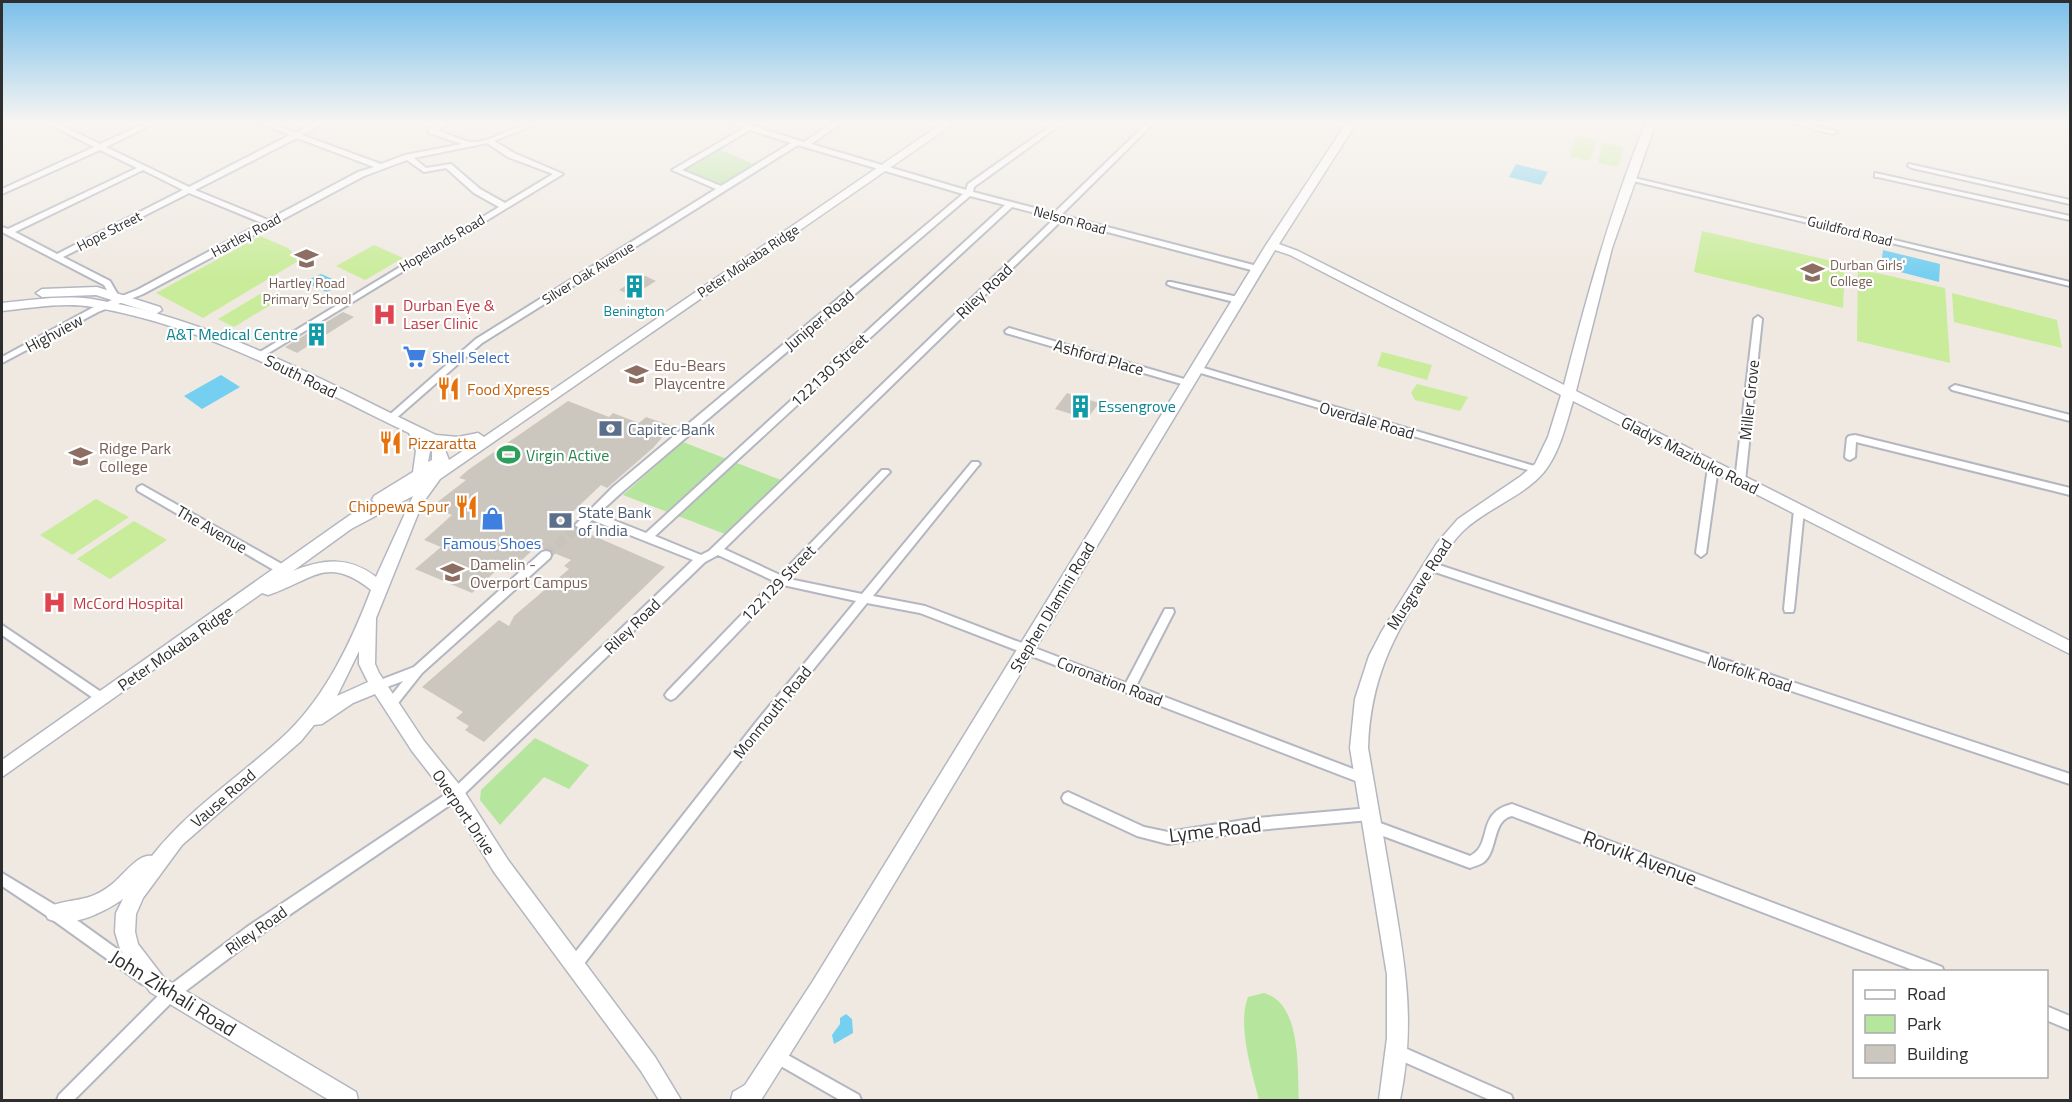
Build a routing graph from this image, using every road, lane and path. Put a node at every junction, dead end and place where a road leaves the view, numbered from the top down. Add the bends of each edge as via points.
1 (42, 173) edge
2 (130, 173) edge
3 (154, 173) edge
4 (222, 173) edge
5 (365, 173) edge
6 (457, 173) edge
7 (558, 173) edge
8 (684, 173) edge
9 (749, 173) edge
10 (877, 173) edge
11 (899, 173) edge
12 (989, 173) edge
13 (1101, 173) edge
14 (1319, 173) edge
15 (1631, 173) edge
16 (1945, 173) edge
17 (1878, 175) dead end
18 (1629, 178) junction
19 (722, 189) junction
20 (189, 190) junction
21 (2, 192) edge
22 (969, 193) junction
23 (2070, 202) edge
24 (1011, 204) junction
25 (504, 206) junction
26 (1058, 216) junction
27 (2070, 218) edge
28 (268, 224) junction
29 (4, 230) edge
30 (1272, 245) junction
31 (56, 258) junction
32 (1310, 262) junction
33 (1261, 264) junction
34 (1171, 284) dead end
35 (2070, 284) edge
36 (115, 299) junction
37 (1238, 300) junction
38 (2, 302) edge
39 (2, 307) edge
40 (1758, 319) dead end
41 (183, 326) junction
42 (1010, 331) dead end
43 (259, 355) junction
44 (2, 360) edge
45 (1192, 376) junction
46 (1955, 388) dead end
47 (1567, 393) junction
48 (546, 400) junction
49 (2070, 418) edge
50 (390, 419) junction
51 (416, 433) junction
52 (478, 438) junction
53 (433, 439) junction
54 (1850, 457) dead end
55 (440, 462) junction
56 (975, 464) dead end
57 (1713, 467) junction
58 (1538, 470) junction
59 (885, 472) dead end
60 (1740, 481) junction
61 (423, 484) junction
62 (142, 489) dead end
63 (2070, 492) edge
64 (1799, 510) junction
65 (591, 515) junction
66 (580, 525) tunnel mouth
67 (648, 537) junction
68 (717, 550) junction
69 (1701, 553) dead end
70 (546, 555) tunnel mouth
71 (701, 559) junction
72 (1430, 566) junction
73 (283, 570) junction
74 (780, 581) junction
75 (379, 588) junction
76 (244, 599) junction
77 (864, 600) junction
78 (1789, 609) dead end
79 (1169, 612) dead end
80 (368, 618) junction
81 (2, 629) edge
82 (2070, 648) edge
83 (1026, 650) junction
84 (418, 670) junction
85 (379, 685) junction
86 (1129, 688) junction
87 (671, 695) dead end
88 (102, 699) junction
89 (391, 704) junction
90 (295, 736) junction
91 (2, 769) edge
92 (1365, 779) junction
93 (2070, 779) edge
94 (456, 794) junction
95 (1068, 798) dead end
96 (1371, 820) junction
97 (176, 839) junction
98 (2, 879) edge
99 (55, 913) junction
100 (575, 964) junction
101 (1932, 970) edge
102 (164, 990) junction
103 (2048, 1014) edge
104 (2070, 1023) edge
105 (1398, 1052) junction
106 (777, 1056) junction
107 (749, 1098) edge
108 (64, 1101) edge
109 (348, 1101) edge
110 (671, 1101) edge
111 (854, 1101) edge
112 (1389, 1101) edge
113 (1506, 1101) edge

1 - 21 street
2 - 29 street
3 - 20 street
4 - 20 street, Hope Street
5 - 28 street, Hartley Road
6 - 25 street
7 - 25 street, Hopelands Road
8 - 19 street
9 - 19 street, Silver Oak Avenue
10 - 48 street, Peter Mokaba Ridge
11 - 22 street, Nelson Road
12 - 22 street, Juniper Road via 971,186
13 - 26 street, Riley Road
14 - 30 street, Stephen Dlamini Road
15 - 18 street
16 - 23 street
17 - 27 street
18 - 35 street, Guildford Road
18 - 47 street via 1608,238
19 - 50 street, Silver Oak Avenue via 479,341
20 - 28 street
20 - 31 street, Hope Street
22 - 24 street, Nelson Road
22 - 65 street, Juniper Road
24 - 26 street, Nelson Road
24 - 67 street, 122130 Street
25 - 43 street, Hopelands Road
26 - 33 street, Nelson Road
26 - 68 street, Riley Road
28 - 36 street, Hartley Road
29 - 31 street, South Road
30 - 32 street, Gladys Mazibuko Road
30 - 33 street, Stephen Dlamini Road
31 - 36 street, South Road via 106,283
32 - 33 street, Gladys Mazibuko Road
32 - 47 street, Gladys Mazibuko Road
33 - 37 street, Stephen Dlamini Road
34 - 37 street
36 - 38 street via 97,291 62,291
36 - 39 street
36 - 41 street, South Road via 164,323
36 - 41 street, South Road via 174,317
36 - 44 street, Highview
37 - 45 street, Stephen Dlamini Road
40 - 60 street, Miller Grove
41 - 43 street, South Road
42 - 45 street, Ashford Place
43 - 50 street, South Road
45 - 58 street, Overdale Road
45 - 83 street, Stephen Dlamini Road
46 - 49 street
47 - 57 street, Gladys Mazibuko Road
47 - 58 street via 1547,456
48 - 52 street, Peter Mokaba Ridge
48 - 61 street, Peter Mokaba Ridge
50 - 51 street, South Road
51 - 53 street, South Road
51 - 61 street via 423,452
52 - 53 street, South Road via 458,442
52 - 55 street, Peter Mokaba Ridge
53 - 55 street
54 - 63 street via 1855,438
55 - 61 street, Overport Drive
56 - 77 street, Monmouth Road
57 - 60 street, Gladys Mazibuko Road
57 - 69 street
58 - 72 street, Musgrave Road via 1462,524
59 - 74 street, 122129 Street
60 - 64 street, Gladys Mazibuko Road
61 - 73 street, Peter Mokaba Ridge via 347,525
61 - 75 street, Overport Drive
62 - 73 street, The Avenue
64 - 78 street
64 - 82 street, Gladys Mazibuko Road
65 - 66 street, Juniper Road
65 - 67 street
67 - 71 street
68 - 71 street, Riley Road
68 - 74 street, Coronation Road
70 - 84 street
71 - 94 street, Riley Road
72 - 92 street, Musgrave Road via 1379,648 1364,689 1359,748
72 - 93 street, Norfolk Road
73 - 76 street, Peter Mokaba Ridge
74 - 77 street, Coronation Road
74 - 87 street, 122129 Street
75 - 76 street via 357,570 332,565
75 - 80 street, Overport Drive
76 - 88 street, Peter Mokaba Ridge
77 - 83 street, Coronation Road via 921,609
77 - 100 street, Monmouth Road
79 - 86 street
80 - 85 street, Overport Drive via 367,664
80 - 90 street, Vause Road via 332,690
81 - 88 street
83 - 86 street, Coronation Road
83 - 106 street, Stephen Dlamini Road
84 - 85 street
84 - 89 street
85 - 89 street, Overport Drive
85 - 90 street via 335,705
86 - 92 street, Coronation Road
88 - 91 street, Peter Mokaba Ridge
89 - 94 street, Overport Drive
90 - 97 street, Vause Road
92 - 96 street, Musgrave Road
94 - 100 street, Overport Drive via 501,866
94 - 102 street, Riley Road
95 - 96 street, Lyme Road via 1142,832 1168,838 1257,824
96 - 101 street, Rorvik Avenue via 1470,862 1485,853 1496,816 1512,810
96 - 105 street, Musgrave Road via 1396,975
97 - 99 street via 108,901 75,913
97 - 102 street, Vause Road via 136,892 126,913 125,932 130,949
98 - 99 street, John Zikhali Road
99 - 102 street, John Zikhali Road
100 - 110 street, Overport Drive
102 - 108 street
102 - 109 street, John Zikhali Road
103 - 104 street
105 - 112 street, Musgrave Road
105 - 113 street
106 - 107 street, Stephen Dlamini Road
106 - 111 street

